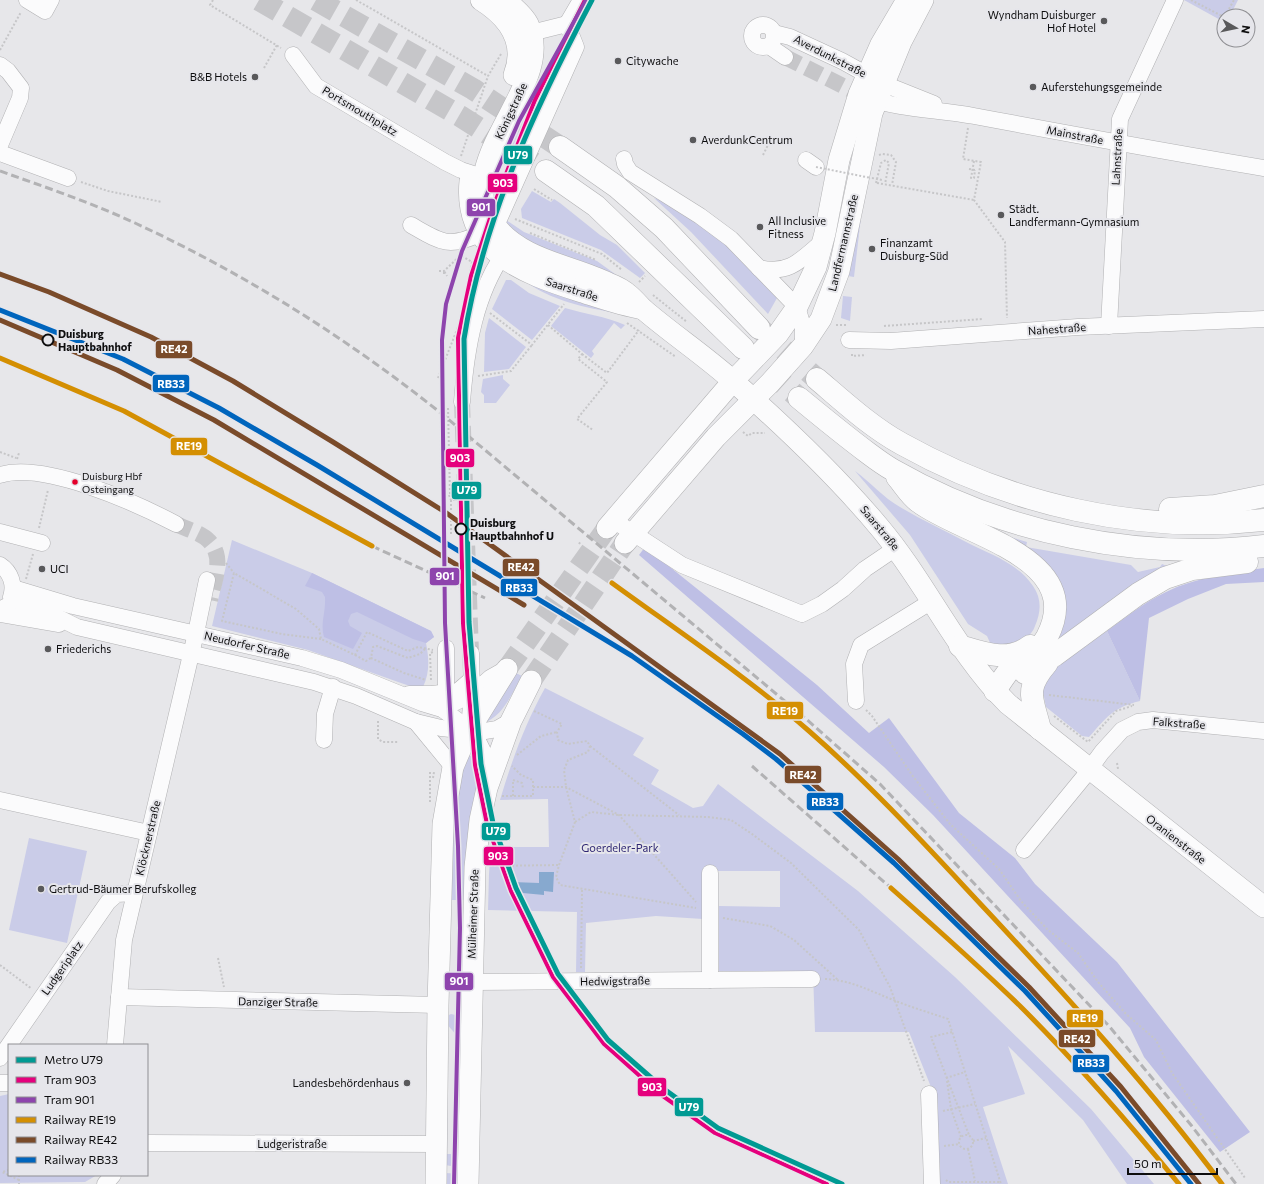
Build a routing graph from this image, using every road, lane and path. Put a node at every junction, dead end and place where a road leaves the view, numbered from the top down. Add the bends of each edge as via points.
1 (28, 0) edge
2 (51, 0) edge
3 (213, 0) edge
4 (356, 0) edge
5 (481, 0) edge
6 (505, 0) edge
7 (581, 0) edge
8 (907, 0) edge
9 (923, 0) edge
10 (1175, 0) edge
11 (1191, 0) edge
12 (1216, 12) edge
13 (567, 24) junction
14 (534, 36) junction
15 (277, 45) junction
16 (0, 50) edge
17 (293, 55) joint
18 (785, 56) tunnel mouth
19 (0, 65) edge
20 (264, 68) dead end
21 (872, 89) junction
22 (964, 119) junction
23 (769, 143) dead end
24 (1118, 144) junction
25 (0, 145) edge
26 (560, 147) tunnel mouth
27 (0, 153) edge
28 (763, 155) dead end
29 (877, 156) dead end
30 (624, 159) dead end
31 (974, 161) junction
32 (811, 164) dead end
33 (1264, 168) edge
34 (969, 170) dead end
35 (546, 171) tunnel mouth
36 (872, 172) dead end
37 (472, 174) junction
38 (68, 178) joint
39 (872, 178) junction
40 (867, 181) dead end
41 (877, 183) junction
42 (882, 184) junction
43 (885, 184) junction
44 (892, 185) junction
45 (534, 189) dead end
46 (552, 200) dead end
47 (974, 200) junction
48 (162, 202) dead end
49 (489, 224) junction
50 (411, 225) dead end
51 (822, 242) junction
52 (510, 250) junction
53 (760, 268) junction
54 (443, 273) dead end
55 (626, 274) dead end
56 (646, 276) dead end
57 (632, 278) dead end
58 (564, 304) dead end
59 (797, 307) junction
60 (486, 310) dead end
61 (462, 314) dead end
62 (1007, 318) dead end
63 (1264, 319) edge
64 (460, 321) dead end
65 (548, 325) junction
66 (1109, 326) junction
67 (632, 327) dead end
68 (759, 328) tunnel mouth
69 (639, 330) junction
70 (849, 340) dead end
71 (532, 345) junction
72 (803, 346) junction
73 (743, 348) tunnel mouth
74 (582, 354) junction
75 (677, 358) dead end
76 (475, 377) dead end
77 (438, 378) dead end
78 (818, 379) tunnel mouth
79 (733, 381) junction
80 (799, 398) tunnel mouth
81 (753, 400) junction
82 (455, 405) joint
83 (449, 429) dead end
84 (593, 430) dead end
85 (766, 433) dead end
86 (748, 436) dead end
87 (0, 452) edge
88 (19, 453) dead end
89 (17, 459) junction
90 (25, 461) dead end
91 (891, 470) junction
92 (0, 475) edge
93 (53, 476) junction
94 (458, 493) dead end
95 (454, 496) junction
96 (1264, 496) edge
97 (451, 500) junction
98 (462, 500) dead end
99 (462, 506) dead end
100 (1078, 511) junction
101 (1264, 520) edge
102 (176, 524) tunnel mouth
103 (610, 524) joint
104 (0, 532) edge
105 (451, 534) dead end
106 (629, 538) junction
107 (581, 541) dead end
108 (39, 542) junction
109 (579, 544) dead end
110 (1264, 546) edge
111 (463, 548) dead end
112 (896, 548) junction
113 (455, 550) dead end
114 (1264, 560) edge
115 (226, 563) dead end
116 (0, 565) edge
117 (234, 573) junction
118 (207, 580) dead end
119 (19, 585) junction
120 (932, 601) junction
121 (2, 610) edge
122 (462, 613) dead end
123 (1053, 617) junction
124 (196, 634) junction
125 (321, 639) junction
126 (960, 646) junction
127 (446, 648) dead end
128 (191, 653) junction
129 (430, 653) dead end
130 (471, 653) tunnel mouth
131 (356, 655) junction
132 (1055, 655) junction
133 (371, 658) junction
134 (507, 669) joint
135 (430, 677) dead end
136 (422, 678) dead end
137 (531, 681) tunnel mouth
138 (333, 687) junction
139 (472, 687) junction
140 (995, 691) junction
141 (446, 692) junction
142 (399, 693) junction
143 (1032, 698) junction
144 (856, 701) joint
145 (442, 709) junction
146 (529, 709) dead end
147 (372, 719) dead end
148 (378, 721) junction
149 (511, 721) junction
150 (416, 722) junction
151 (1046, 722) junction
152 (385, 724) dead end
153 (1264, 731) edge
154 (468, 732) junction
155 (557, 732) junction
156 (324, 740) dead end
157 (398, 742) dead end
158 (590, 746) junction
159 (515, 757) dead end
160 (510, 763) dead end
161 (1117, 763) dead end
162 (454, 767) junction
163 (1090, 769) junction
164 (430, 772) dead end
165 (1120, 772) dead end
166 (566, 787) junction
167 (533, 788) junction
168 (523, 789) dead end
169 (496, 792) junction
170 (513, 796) junction
171 (429, 798) dead end
172 (0, 800) edge
173 (619, 815) junction
174 (680, 816) junction
175 (575, 822) junction
176 (149, 833) junction
177 (1024, 850) dead end
178 (559, 865) junction
179 (475, 867) junction
180 (710, 873) dead end
181 (582, 890) junction
182 (134, 893) junction
183 (1264, 907) edge
184 (711, 916) junction
185 (218, 958) dead end
186 (582, 962) dead end
187 (0, 965) edge
188 (812, 979) joint
189 (710, 980) junction
190 (838, 980) junction
191 (472, 982) junction
192 (225, 990) dead end
193 (42, 997) junction
194 (119, 998) junction
195 (894, 1000) junction
196 (438, 1004) junction
197 (471, 1019) junction
198 (952, 1032) junction
199 (10, 1044) edge
200 (115, 1044) edge
201 (8, 1046) edge
202 (0, 1058) edge
203 (965, 1072) junction
204 (946, 1078) junction
205 (929, 1094) joint
206 (975, 1104) junction
207 (959, 1107) junction
208 (951, 1110) junction
209 (940, 1116) dead end
210 (969, 1135) junction
211 (961, 1137) junction
212 (986, 1138) junction
213 (973, 1141) junction
214 (148, 1143) edge
215 (437, 1144) junction
216 (959, 1144) junction
217 (968, 1149) junction
218 (943, 1154) dead end
219 (8, 1170) edge
220 (8, 1175) edge
221 (10, 1176) edge
222 (19, 1176) edge
223 (112, 1176) edge
224 (1245, 1178) dead end
225 (19, 1180) junction
226 (938, 1180) edge
227 (975, 1182) junction
228 (1001, 1183) edge
229 (19, 1184) edge
230 (105, 1184) edge
231 (436, 1184) edge
232 (468, 1184) edge

1 - 2 street via 45,11
1 - 16 path
3 - 15 path via 210,5
4 - 37 path via 488,76 460,154
5 - 37 main road, Königstraße via 503,16 512,28 516,38 518,59 511,83 477,155
6 - 14 main road via 520,14
7 - 13 street
8 - 21 main road, Landfermannstraße via 896,17
9 - 21 main road, Landfermannstraße
10 - 24 street, Lahnstraße via 1120,119
11 - 12 path
13 - 14 street
13 - 49 street via 576,47
14 - 37 main road, Königstraße via 528,73 491,154
15 - 17 path
15 - 20 path
17 - 37 street, Portsmouthplatz via 310,88
18 - 21 street, Averdunkstraße via 772,40 790,36
19 - 25 street via 21,88 20,98
21 - 22 street, Mainstraße via 912,108
21 - 51 main road, Landfermannstraße via 839,160
21 - 72 main road, Landfermannstraße via 869,125 839,271 821,319
22 - 24 street, Mainstraße
22 - 31 path via 962,159
23 - 28 path
24 - 33 street, Mainstraße
24 - 66 street, Lahnstraße
26 - 68 highway via 617,187 664,228
27 - 38 street
29 - 44 path via 887,154 894,158 896,166
30 - 53 street via 624,164 630,172 700,216 731,239
31 - 34 path, bridge via 972,178 974,178 975,170
31 - 47 path via 981,162
32 - 39 path, bridge
35 - 73 highway via 596,206
36 - 39 path
37 - 49 main road via 469,200
38 - 48 path via 108,191
39 - 42 path, bridge via 882,180
40 - 41 path
41 - 42 path
41 - 43 path via 881,163 886,160 889,163
42 - 43 path
43 - 44 path
44 - 47 path
45 - 46 path
47 - 62 path via 1005,242
49 - 50 street via 447,242 435,239
49 - 52 main road
49 - 54 path
49 - 55 path via 524,224 602,254
49 - 61 path via 472,262
51 - 53 street via 795,265 786,269 772,271
51 - 59 main road, Landfermannstraße via 816,267
52 - 79 main road, Saarstraße via 540,278 618,305 644,309
52 - 82 street via 491,273 471,333
53 - 59 street
56 - 57 path via 638,283
58 - 65 path
59 - 72 street via 803,326
59 - 79 main road, Landfermannstraße via 778,334
60 - 71 path
63 - 66 street, Nahestraße
64 - 77 path
65 - 71 path
65 - 74 path
66 - 70 street, Nahestraße via 891,341
67 - 69 path
69 - 74 path via 607,373
69 - 75 path
71 - 76 path via 511,372
72 - 81 main road, Landfermannstraße
74 - 84 path via 578,359 607,382 577,419
78 - 100 highway via 850,407 901,443 939,463 997,489
79 - 81 main road, Saarstraße
79 - 103 main road, Landfermannstraße
80 - 91 highway
81 - 106 main road, Landfermannstraße via 716,437
81 - 112 main road, Saarstraße via 845,487
82 - 95 path via 450,494
83 - 97 path
85 - 86 path via 752,433
87 - 89 path
88 - 89 path
89 - 90 path
91 - 110 highway via 942,496 977,510 1024,526 1066,536 1112,544 1166,549
91 - 123 highway via 918,502 1010,549 1039,570 1053,590
92 - 93 street via 24,472
93 - 102 street via 97,488
93 - 108 path
94 - 95 path
95 - 97 path
95 - 98 path
96 - 100 highway via 1178,510 1128,506
97 - 105 path
99 - 122 path
100 - 101 highway via 1152,521 1215,523
103 - 106 street
104 - 108 street
106 - 112 street via 682,565 802,614 832,596
107 - 109 path
108 - 119 path
111 - 113 path
112 - 120 main road, Saarstraße
114 - 132 highway via 1192,568 1165,578 1138,594
115 - 117 path
116 - 119 street
117 - 125 path via 296,609 319,629
117 - 125 path via 222,621 282,634
118 - 124 street, Klöcknerstraße
119 - 121 street
119 - 124 street, Neudorfer Straße via 73,606
120 - 126 main road, Saarstraße
120 - 144 street via 861,645 854,664
121 - 128 street, Neudorfer Straße via 13,604 39,608 77,627
123 - 126 highway via 1034,642 1013,655 999,656
123 - 140 highway via 1051,629 1042,644 1012,668
124 - 128 street, Klöcknerstraße
124 - 142 street, Neudorfer Straße via 302,658
125 - 131 path
126 - 140 main road, Saarstraße
127 - 141 street
128 - 138 street, Neudorfer Straße
128 - 176 street, Klöcknerstraße
129 - 135 path
130 - 139 street
131 - 133 path via 366,661
131 - 133 path via 367,632 408,651 424,649 420,654 405,658 377,646 373,647
132 - 140 highway
132 - 143 highway via 1033,682
133 - 136 path
134 - 139 street
134 - 154 main road
137 - 149 main road
138 - 150 street, Neudorfer Straße
138 - 156 street via 325,714
139 - 141 street
139 - 145 street
139 - 154 street
140 - 151 main road, Saarstraße via 1008,704
141 - 142 street via 417,695
142 - 145 street, Neudorfer Straße
143 - 151 highway
143 - 151 path via 1040,699 1047,695 1134,705 1116,712 1088,742
144 - 224 path via 872,716 912,776 950,824 999,869 1021,901 1048,930 1078,953 1098,982 1126,1014 1156,1040 1172,1073
145 - 154 street, Neudorfer Straße
146 - 155 path via 562,724
147 - 148 path
148 - 152 path
148 - 157 path via 378,739 383,742
149 - 154 street via 497,729
149 - 169 main road, Mülheimer Straße
150 - 154 street, Neudorfer Straße
150 - 162 street, Neudorfer Straße
151 - 163 main road, Saarstraße
153 - 163 street, Falkstraße via 1153,720 1138,722 1122,730
154 - 162 main road
154 - 169 street, Neudorfer Straße via 478,741
155 - 158 path via 558,740 568,744 587,741
155 - 159 path via 541,736
158 - 166 path via 588,752 568,760 564,770
158 - 174 path
160 - 167 path via 522,775 533,780
161 - 165 path
162 - 196 main road via 443,824
163 - 177 street, Falkstraße
163 - 183 main road, Oranienstraße
164 - 171 path
166 - 167 path
166 - 173 path
166 - 175 path
167 - 170 path via 533,796
168 - 170 path via 522,783 513,780
169 - 170 path
169 - 179 main road, Mülheimer Straße via 480,820
172 - 176 street
173 - 174 path
173 - 175 path via 591,812
173 - 181 path via 702,908
174 - 195 path via 731,820 791,863 859,930 890,987
175 - 178 path
176 - 182 street, Klöcknerstraße
178 - 179 path
178 - 181 path via 556,877 560,885
179 - 191 main road, Mülheimer Straße
180 - 184 street
181 - 186 path
182 - 193 street, Ludgeriplatz via 117,894 108,902
182 - 194 street, Klöcknerstraße via 124,940
184 - 189 street
184 - 190 path via 770,926 794,940
185 - 192 path
187 - 193 path
188 - 189 street, Hedwigstraße
188 - 190 path
189 - 191 street, Hedwigstraße
190 - 195 path via 857,984
191 - 197 main road, Mülheimer Straße
193 - 199 street, Ludgeriplatz
194 - 196 street, Danziger Straße
194 - 200 street, Klöcknerstraße
195 - 198 path via 948,1020
195 - 205 path
196 - 197 main road via 457,1008
196 - 215 main road
197 - 232 main road, Mülheimer Straße
198 - 203 path
198 - 204 path via 931,1037
201 - 202 street, Ludgeriplatz
203 - 204 path
203 - 206 path
204 - 207 path
204 - 208 path
205 - 226 street
206 - 207 path
206 - 212 path
207 - 208 path
207 - 210 path
208 - 209 path via 943,1112
208 - 211 path
210 - 211 path
210 - 213 path
211 - 216 path
212 - 213 path
212 - 228 path
213 - 217 path via 973,1145
214 - 215 street, Ludgeristraße
215 - 231 main road
216 - 217 path via 961,1148
216 - 218 path via 943,1146
217 - 227 path
219 - 220 path via 2,1172
221 - 225 path
222 - 225 path
223 - 230 street
225 - 229 path
226 - 227 path
227 - 228 path

